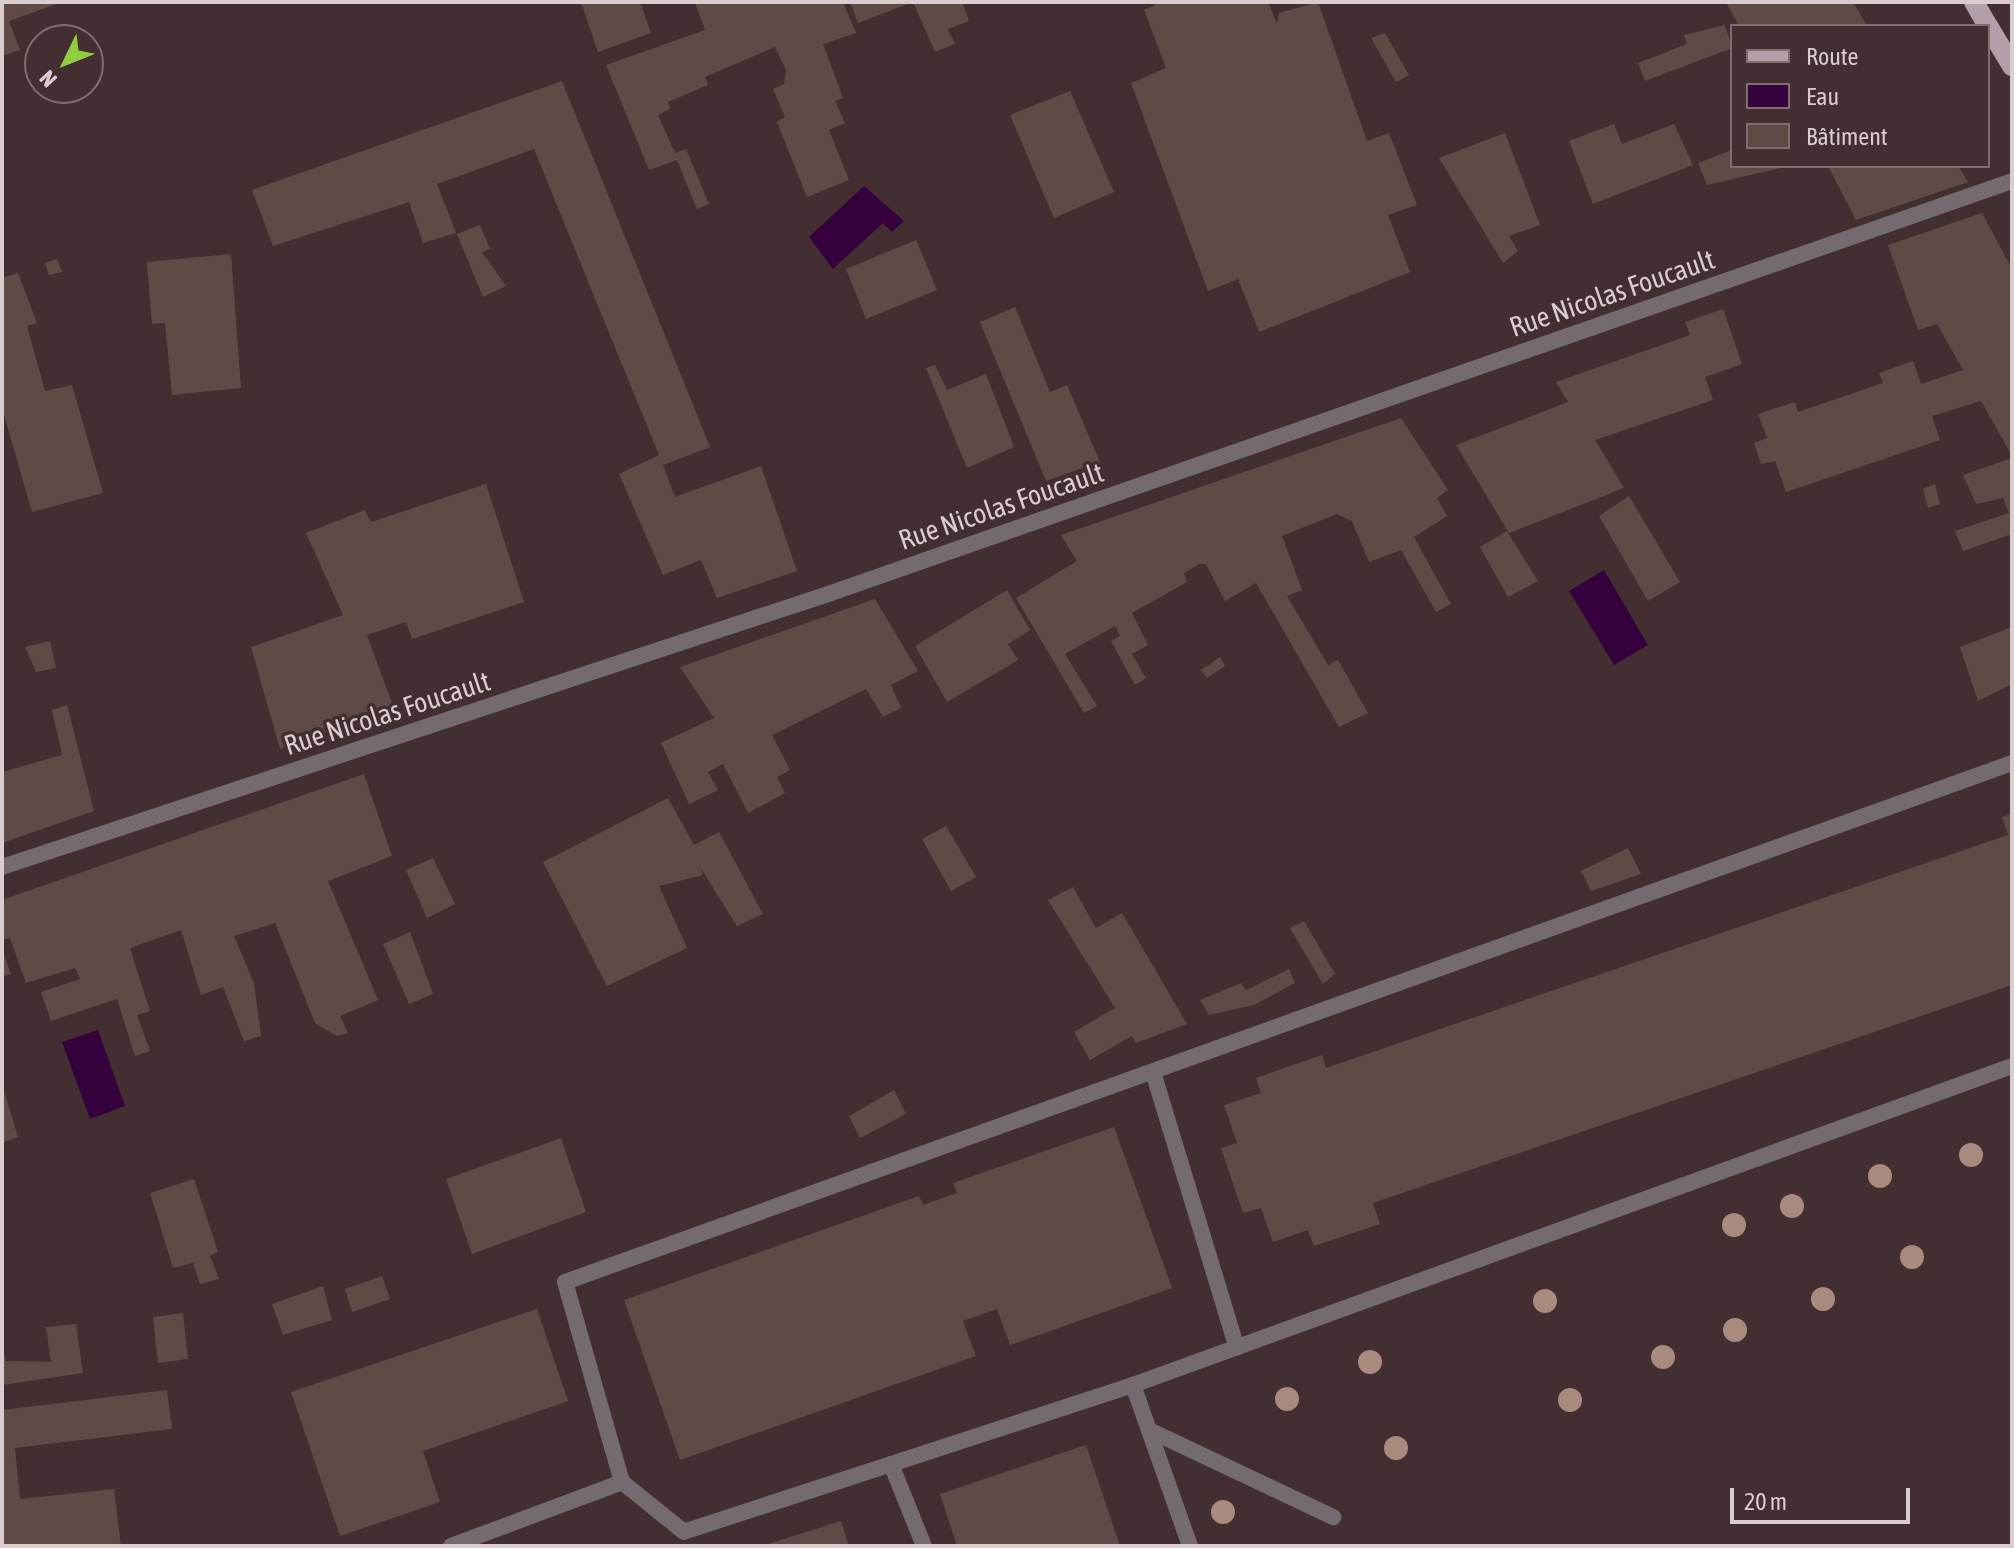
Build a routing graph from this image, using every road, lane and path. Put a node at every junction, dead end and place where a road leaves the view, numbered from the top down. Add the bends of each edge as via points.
1 (1974, 2) edge
2 (1987, 24) edge
3 (1990, 29) edge
4 (2012, 66) edge
5 (2012, 181) edge
6 (2012, 763) edge
7 (2, 867) edge
8 (2012, 1066) edge
9 (1153, 1072) junction
10 (1237, 1348) junction
11 (1133, 1385) junction
12 (1149, 1430) junction
13 (891, 1464) junction
14 (622, 1482) junction
15 (1333, 1517) dead end
16 (687, 1539) edge
17 (451, 1546) edge
18 (924, 1546) edge
19 (1190, 1546) edge

1 - 2 main road
3 - 4 main road
5 - 7 street, Rue Nicolas Foucault via 831,593
6 - 9 street
8 - 10 street
9 - 10 street
9 - 14 street via 565,1282
10 - 11 street
11 - 12 street
11 - 13 street
12 - 15 street
12 - 19 street
13 - 16 street
13 - 18 street
14 - 16 street
14 - 17 street

